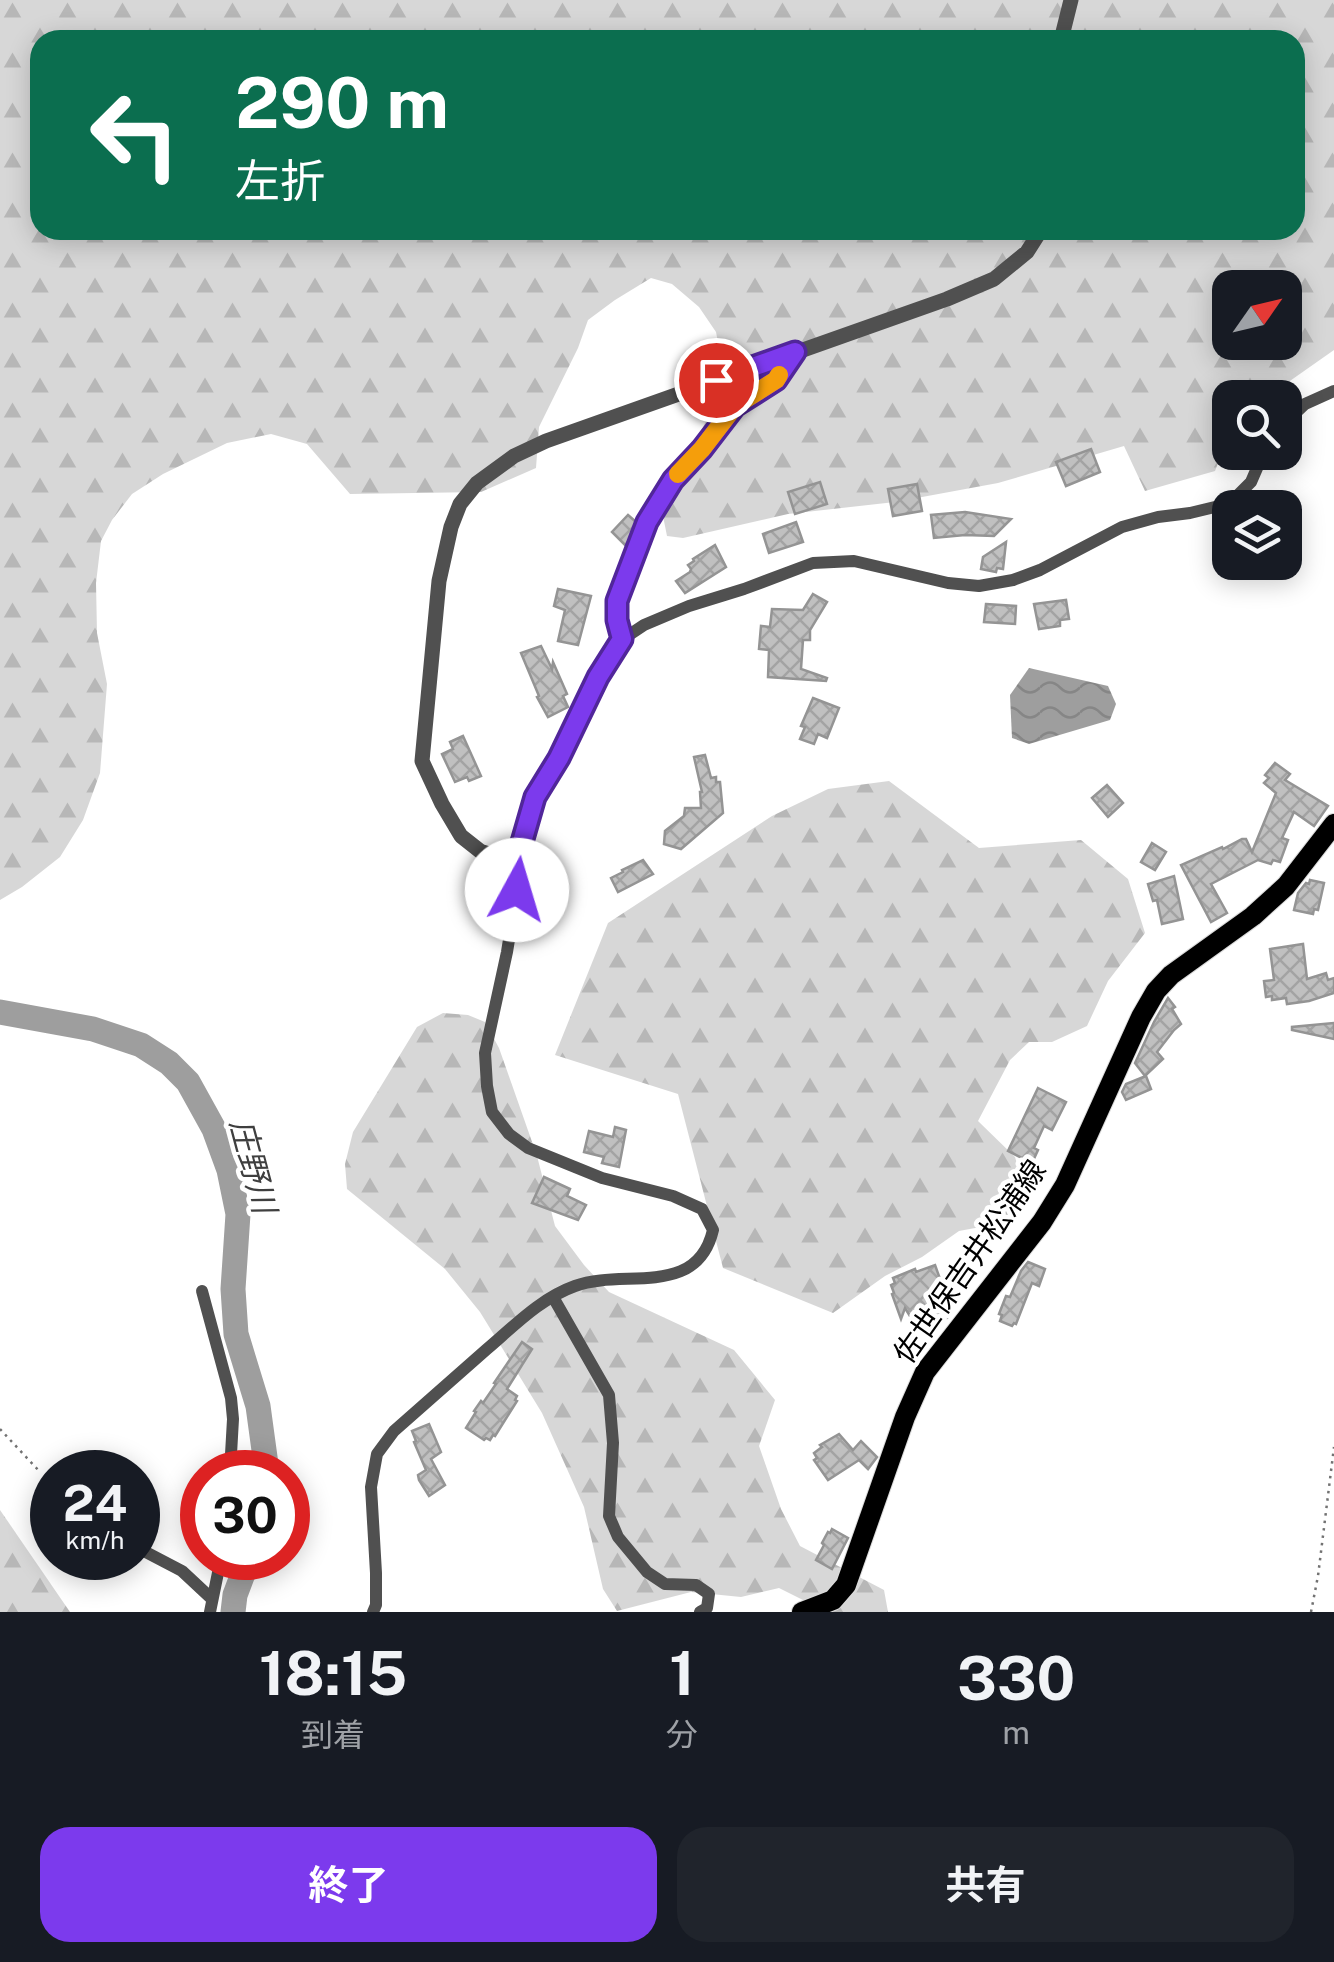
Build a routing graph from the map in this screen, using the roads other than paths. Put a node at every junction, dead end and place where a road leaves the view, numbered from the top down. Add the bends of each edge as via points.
1 (1071, 0) edge
2 (1064, 30) edge
3 (1035, 240) edge
4 (795, 352) junction
5 (1334, 390) edge
6 (1302, 407) edge
7 (1256, 470) edge
8 (622, 639) junction
9 (1334, 824) edge
10 (516, 863) junction
11 (202, 1291) dead end
12 (553, 1297) junction
13 (231, 1450) edge
14 (160, 1559) edge
15 (217, 1580) edge
16 (212, 1606) edge
17 (373, 1612) edge
18 (700, 1612) edge
19 (802, 1612) edge

1 - 2 street
3 - 4 street via 994,278
4 - 8 street via 776,380 735,406 647,522 617,601
4 - 10 street via 514,456 460,504 439,581 422,762 460,836
5 - 6 street
7 - 8 street via 1234,499 1219,506 1122,528 1014,580 948,584 854,561 813,562 689,606
8 - 10 street via 535,797
9 - 19 main road, 佐世保吉井松浦線 via 1286,886 1156,991 1065,1185 924,1372 846,1585 833,1600
10 - 12 street via 507,952 485,1053 492,1112 528,1148 602,1178 673,1196 702,1209 713,1230 709,1248 672,1276 588,1282
11 - 13 street via 231,1398
12 - 17 street via 443,1387 377,1454 371,1487
12 - 18 street via 609,1394 609,1516 618,1537 665,1584 709,1594 708,1608
14 - 16 street via 182,1570
15 - 16 street

